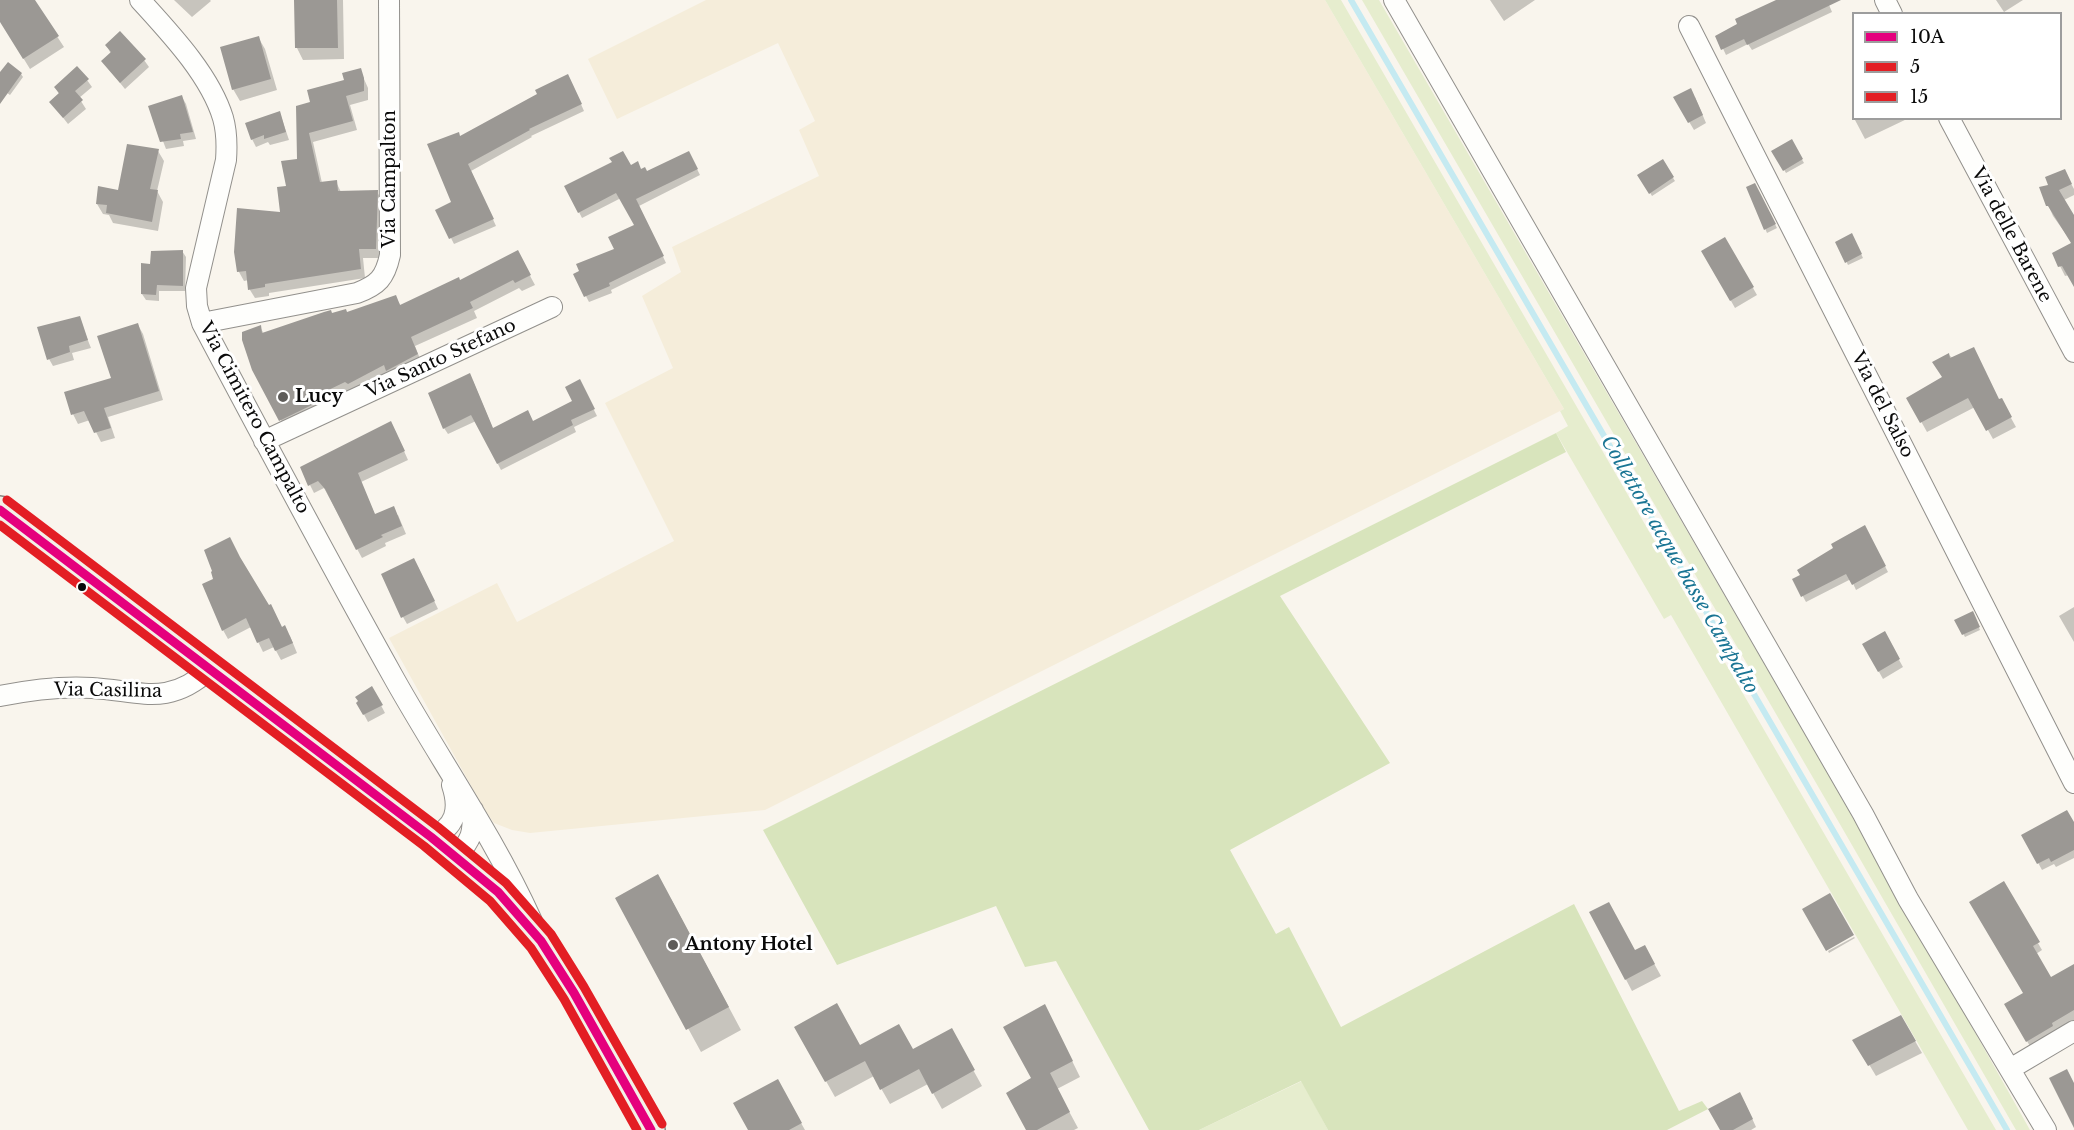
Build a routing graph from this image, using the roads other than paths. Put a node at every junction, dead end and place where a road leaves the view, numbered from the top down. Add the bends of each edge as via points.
1 (140, 0) edge
2 (389, 0) edge
3 (1394, 0) edge
4 (1689, 26) dead end
5 (1949, 120) edge
6 (552, 307) dead end
7 (202, 323) junction
8 (2074, 352) edge
9 (264, 441) junction
10 (0, 510) edge
11 (210, 669) junction
12 (0, 696) edge
13 (441, 760) junction
14 (2074, 783) edge
15 (473, 810) junction
16 (431, 837) junction
17 (456, 858) junction
18 (541, 941) junction
19 (2074, 1031) edge
20 (2010, 1069) junction
21 (651, 1130) edge
22 (2046, 1130) edge

1 - 7 street, Via Cimitero Campalto via 207,84 224,120 226,160 196,288
2 - 7 street, Via Campalton via 387,270 380,281 357,293
3 - 20 street via 1908,899
4 - 14 street, Via del Salso
5 - 8 street, Via delle Barene
6 - 9 street, Via Santo Stefano
7 - 9 street, Via Cimitero Campalto
9 - 13 street, Via Cimitero Campalto
10 - 11 main road
11 - 12 street, Via Casilina via 185,687 152,694 63,688
11 - 16 main road
13 - 15 street, Via Cimitero Campalto
13 - 16 street, Via Cimitero Campalto via 453,788 456,809 451,823 442,833
15 - 17 street via 473,832
15 - 18 street, Via Cimitero Campalto via 515,884
16 - 17 main road
17 - 18 main road via 498,892
18 - 21 main road
19 - 20 street
20 - 22 street

